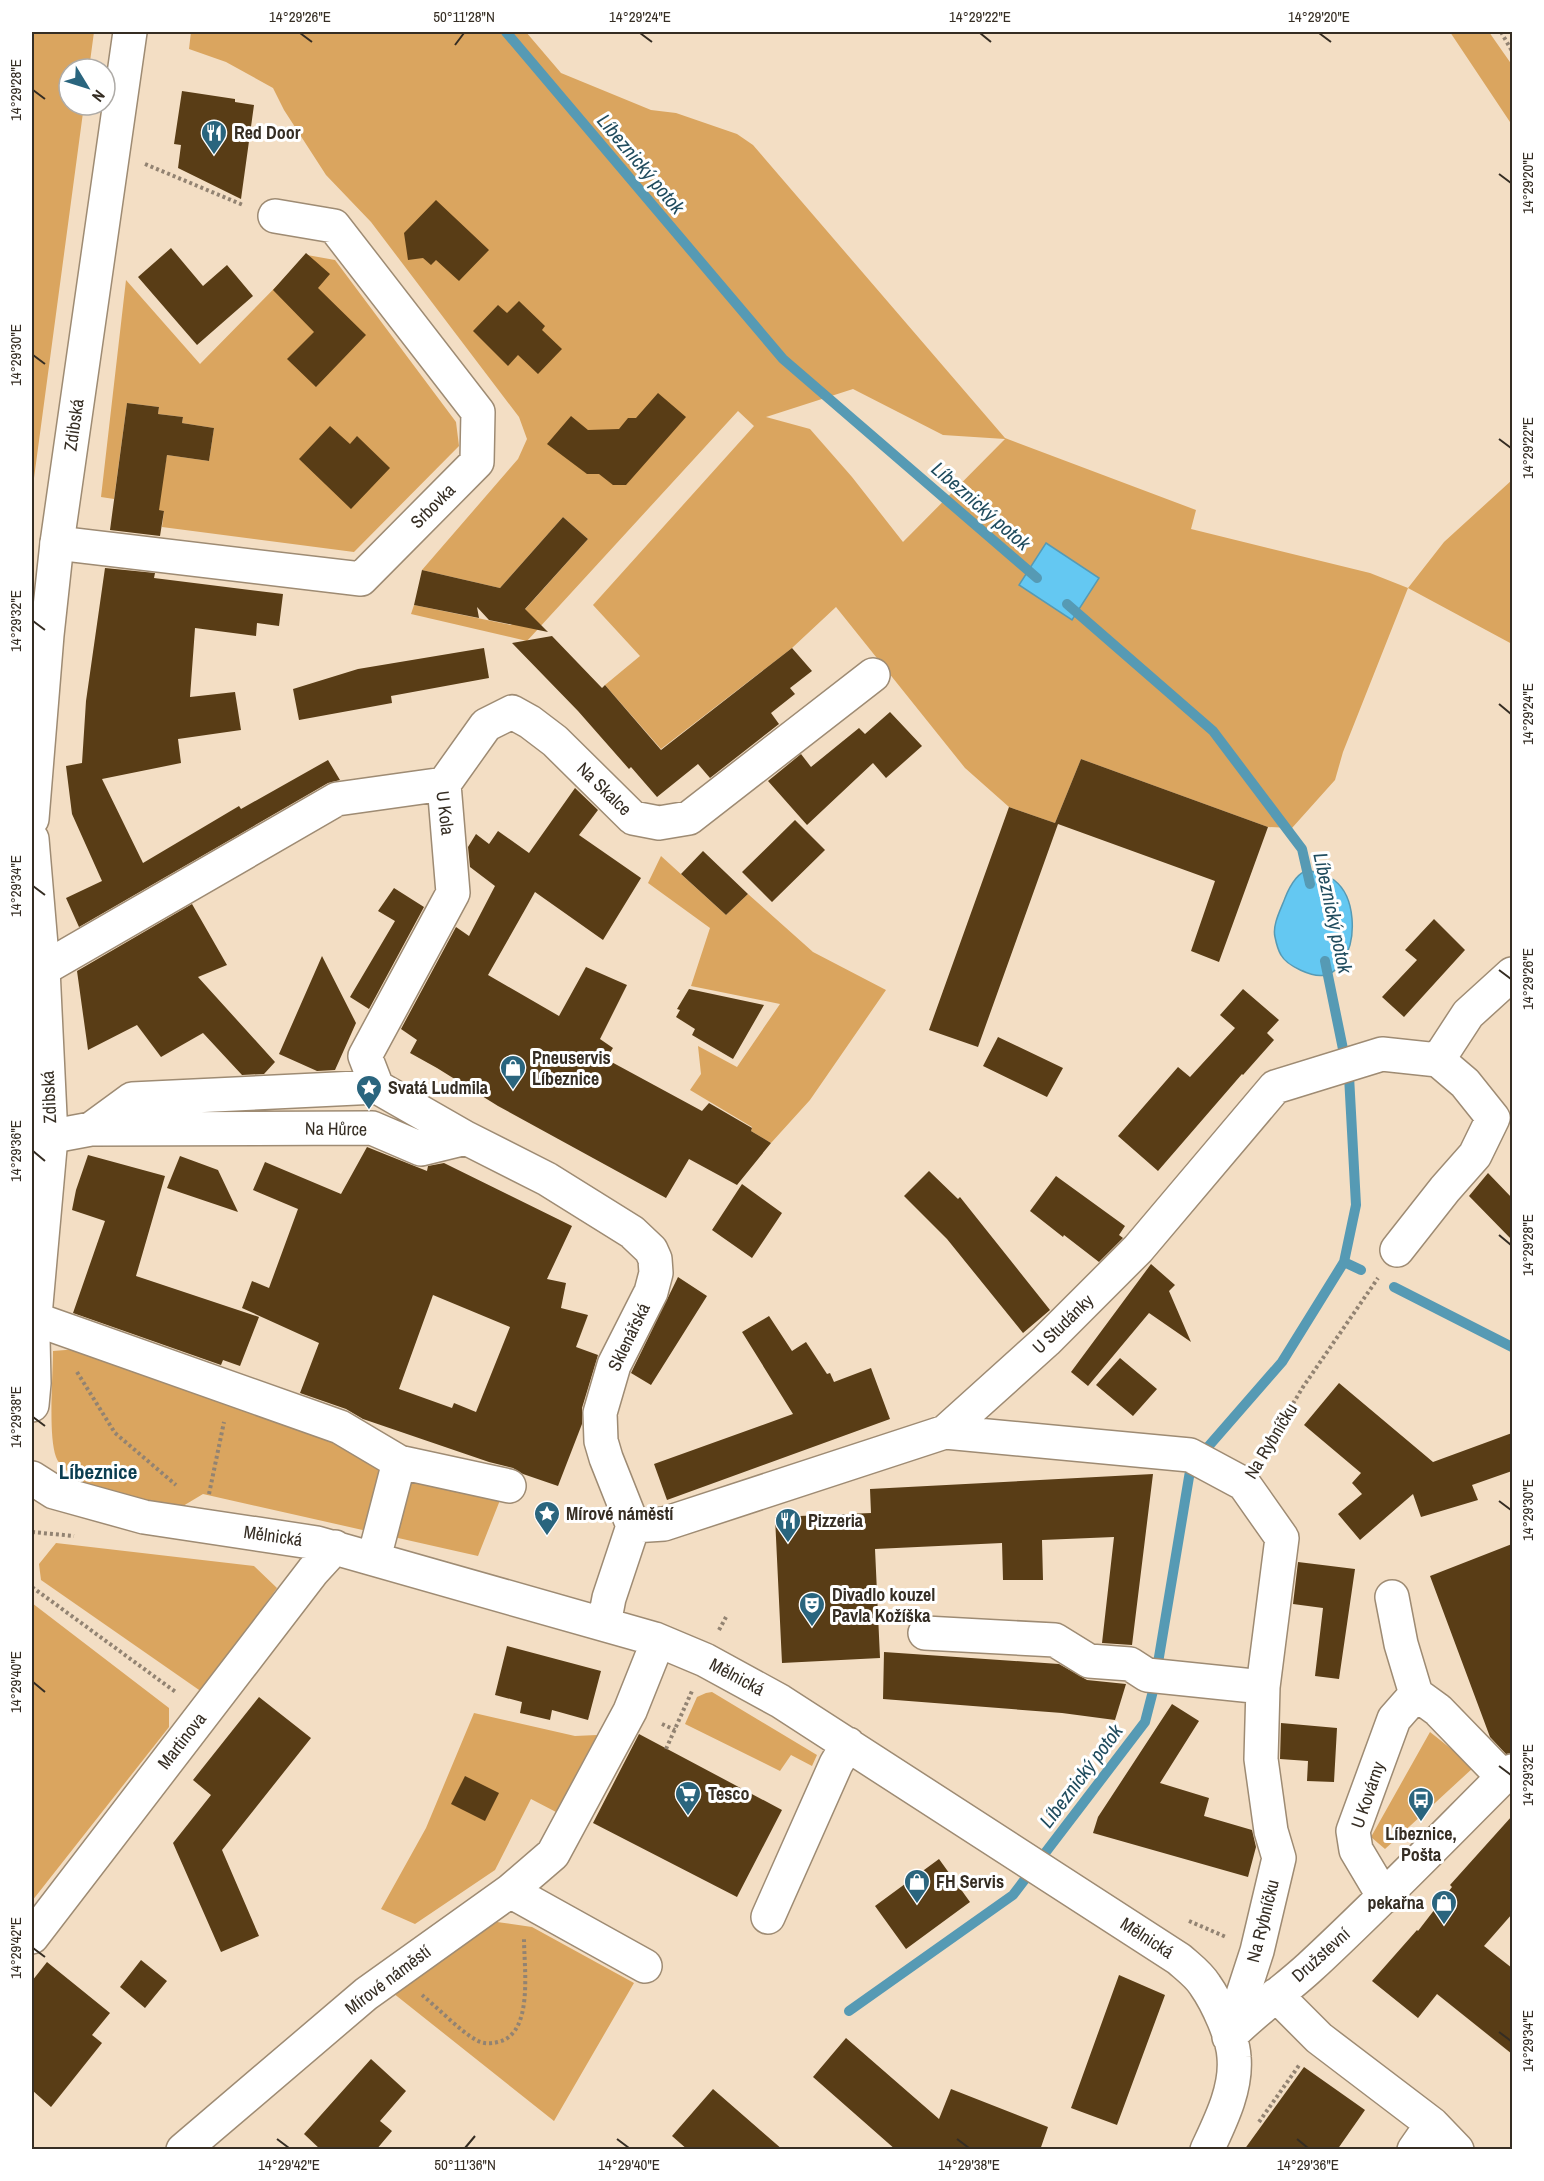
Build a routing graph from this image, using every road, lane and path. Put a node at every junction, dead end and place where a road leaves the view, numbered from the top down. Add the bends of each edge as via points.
1 (130, 32) edge
2 (1501, 32) edge
3 (1512, 51) edge
4 (114, 151) junction
5 (275, 216) joint
6 (57, 543) junction
7 (39, 635) edge
8 (873, 675) dead end
9 (444, 784) junction
10 (32, 819) edge
11 (32, 839) edge
12 (43, 969) junction
13 (1512, 974) edge
14 (1438, 1060) junction
15 (377, 1087) junction
16 (1503, 1114) edge
17 (91, 1129) junction
18 (466, 1138) junction
19 (41, 1139) edge
20 (1397, 1250) joint
21 (34, 1318) edge
22 (231, 1389) junction
23 (32, 1405) edge
24 (945, 1432) junction
25 (399, 1462) junction
26 (32, 1478) edge
27 (1244, 1484) junction
28 (509, 1486) dead end
29 (208, 1501) dead end
30 (633, 1526) junction
31 (335, 1547) junction
32 (375, 1558) junction
33 (32, 1587) edge
34 (1392, 1598) dead end
35 (604, 1624) junction
36 (925, 1633) dead end
37 (651, 1652) junction
38 (1263, 1687) junction
39 (1416, 1694) junction
40 (204, 1713) junction
41 (662, 1724) dead end
42 (675, 1730) junction
43 (848, 1744) junction
44 (666, 1749) dead end
45 (1508, 1774) edge
46 (517, 1895) junction
47 (1384, 1897) junction
48 (768, 1917) dead end
49 (1181, 1918) dead end
50 (32, 1937) edge
51 (1257, 1951) junction
52 (645, 1966) dead end
53 (396, 1973) junction
54 (1276, 1995) junction
55 (1229, 2037) junction
56 (1423, 2137) edge
57 (183, 2150) edge
58 (1207, 2150) edge
59 (1458, 2150) edge

1 - 4 street, Zdibská
2 - 3 path
4 - 5 path
4 - 6 street, Zdibská
5 - 6 street, Srbovka via 334,226 478,412 477,462 361,579
6 - 7 street, Zdibská
7 - 10 street, Zdibská
8 - 9 street, Na Skalce via 689,818 659,823 633,818 555,741 512,712 486,725
9 - 12 street, U Kola via 337,799
9 - 15 street, U Kola via 453,893 365,1056
11 - 12 street, Zdibská
12 - 19 street, Zdibská
13 - 14 street via 1468,1014
14 - 16 street
14 - 24 street, U Studánky via 1382,1054 1275,1087 1138,1249 1046,1341
15 - 17 street, Na Hůrce via 132,1099
15 - 18 street
16 - 20 street via 1475,1155
17 - 18 street, Na Hůrce via 372,1128 421,1149
17 - 19 street, Na Hůrce
18 - 30 street, Sklenářská via 547,1179 632,1232 655,1259 651,1292 614,1365 600,1413 601,1441
19 - 21 street, Zdibská
20 - 27 path, Na Rybníčku via 1303,1387
21 - 22 street
21 - 23 street
22 - 25 street via 340,1427
22 - 29 path
24 - 27 street via 1190,1455
24 - 30 street, U Studánky via 664,1524
25 - 28 street
25 - 32 street
26 - 31 street, Mělnická via 54,1492 144,1517
27 - 38 street, Na Rybníčku via 1282,1538
30 - 35 street
31 - 32 street, Mělnická
31 - 40 street, Martinova via 313,1570
32 - 35 street, Mělnická
33 - 40 path
34 - 39 street
35 - 37 street, Mělnická
36 - 38 street via 1055,1640 1089,1661 1130,1664 1155,1676
37 - 42 path via 695,1684
37 - 43 street, Mělnická via 705,1660
37 - 46 street, Mírové náměstí via 630,1711 553,1854
38 - 51 street, Na Rybníčku via 1261,1759 1271,1831 1279,1858
39 - 45 street
39 - 47 street, U Kovárny via 1394,1719 1353,1831 1356,1850
40 - 50 street, Martinova
41 - 42 path
42 - 44 path
43 - 48 street
43 - 55 street, Mělnická via 1179,1959 1204,1983
45 - 47 street, Družstevní
46 - 52 street
46 - 53 street, Mírové náměstí
46 - 53 path via 524,2000 515,2033 505,2041 489,2044 476,2040
47 - 54 street, Družstevní
49 - 51 path
51 - 55 street, Na Rybníčku
53 - 57 street, Mírové náměstí via 366,1994
54 - 55 street, Družstevní
54 - 56 street
55 - 58 street, Mělnická via 1234,2058 1231,2089
56 - 59 street

